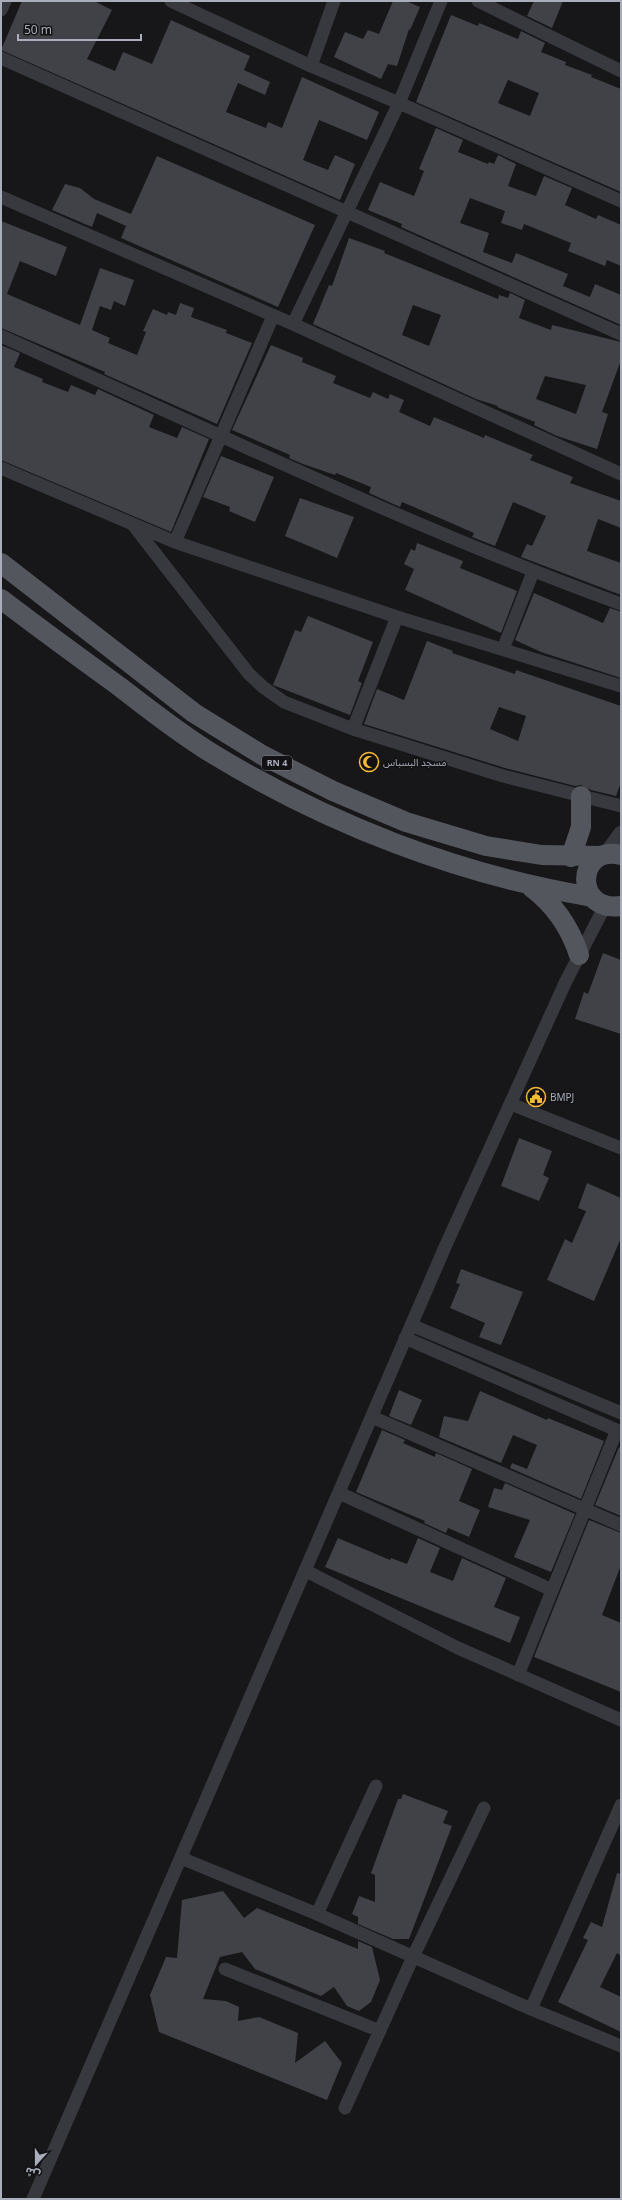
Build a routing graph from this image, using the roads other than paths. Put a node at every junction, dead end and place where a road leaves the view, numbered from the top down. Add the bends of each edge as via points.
1 (5, 1) edge
2 (171, 1) edge
3 (334, 1) edge
4 (441, 1) edge
5 (478, 1) edge
6 (1, 10) edge
7 (1, 58) edge
8 (311, 66) junction
9 (621, 71) edge
10 (399, 103) junction
11 (1, 197) edge
12 (621, 201) edge
13 (346, 212) junction
14 (273, 316) junction
15 (293, 324) junction
16 (621, 334) edge
17 (1, 336) edge
18 (222, 435) junction
19 (1, 468) edge
20 (621, 474) edge
21 (133, 524) junction
22 (174, 542) junction
23 (1, 563) edge
24 (533, 572) junction
25 (1, 599) edge
26 (621, 604) edge
27 (397, 617) junction
28 (503, 649) junction
29 (621, 686) edge
30 (353, 729) junction
31 (581, 796) junction
32 (621, 806) edge
33 (621, 834) edge
34 (609, 855) edge
35 (571, 857) junction
36 (528, 885) junction
37 (606, 903) edge
38 (579, 955) junction
39 (511, 1104) junction
40 (621, 1148) edge
41 (411, 1325) junction
42 (405, 1338) junction
43 (621, 1413) edge
44 (372, 1417) junction
45 (619, 1431) edge
46 (339, 1493) junction
47 (584, 1508) junction
48 (621, 1525) edge
49 (306, 1571) junction
50 (552, 1590) junction
51 (518, 1675) junction
52 (621, 1720) edge
53 (376, 1786) dead end
54 (621, 1805) edge
55 (484, 1808) dead end
56 (181, 1858) junction
57 (317, 1914) junction
58 (413, 1957) junction
59 (225, 1969) dead end
60 (531, 2009) junction
61 (380, 2031) junction
62 (621, 2046) edge
63 (345, 2108) dead end
64 (34, 2199) edge

1 - 6 street
2 - 8 street
3 - 8 street
4 - 10 street
5 - 9 street
7 - 13 street
8 - 10 street
10 - 12 street
10 - 13 street
11 - 14 street
13 - 15 street
13 - 16 street
14 - 15 street
14 - 18 street
15 - 20 street
17 - 18 street
18 - 22 street
18 - 24 street
19 - 21 street
21 - 22 street
21 - 30 street via 263,688 284,702
22 - 27 street
23 - 35 main road, RN 4 via 194,713 297,774 369,807 458,839 514,852
24 - 26 street
24 - 28 street
25 - 36 main road, RN 4 via 177,730 252,777 362,830 453,863
27 - 28 street
27 - 30 street
28 - 29 street
30 - 31 street via 503,776
31 - 32 street
31 - 35 main road via 581,827
33 - 34 street
34 - 35 main road, RN 4
34 - 37 main road via 593,861 586,875 586,883
36 - 37 main road, RN 4
36 - 38 main road via 560,915 575,941
37 - 38 street
38 - 39 street
39 - 40 street
39 - 41 street
41 - 42 street
41 - 43 street
42 - 44 street
42 - 45 street
44 - 46 street
44 - 47 street
45 - 47 street
46 - 49 street
46 - 50 street
47 - 48 street
47 - 50 street
49 - 51 street via 458,1648
49 - 56 street
50 - 51 street
51 - 52 street
53 - 57 street
54 - 60 street
55 - 58 street
56 - 57 street
56 - 64 street
57 - 58 street
58 - 60 street
58 - 61 street
59 - 61 street
60 - 62 street
61 - 63 street

